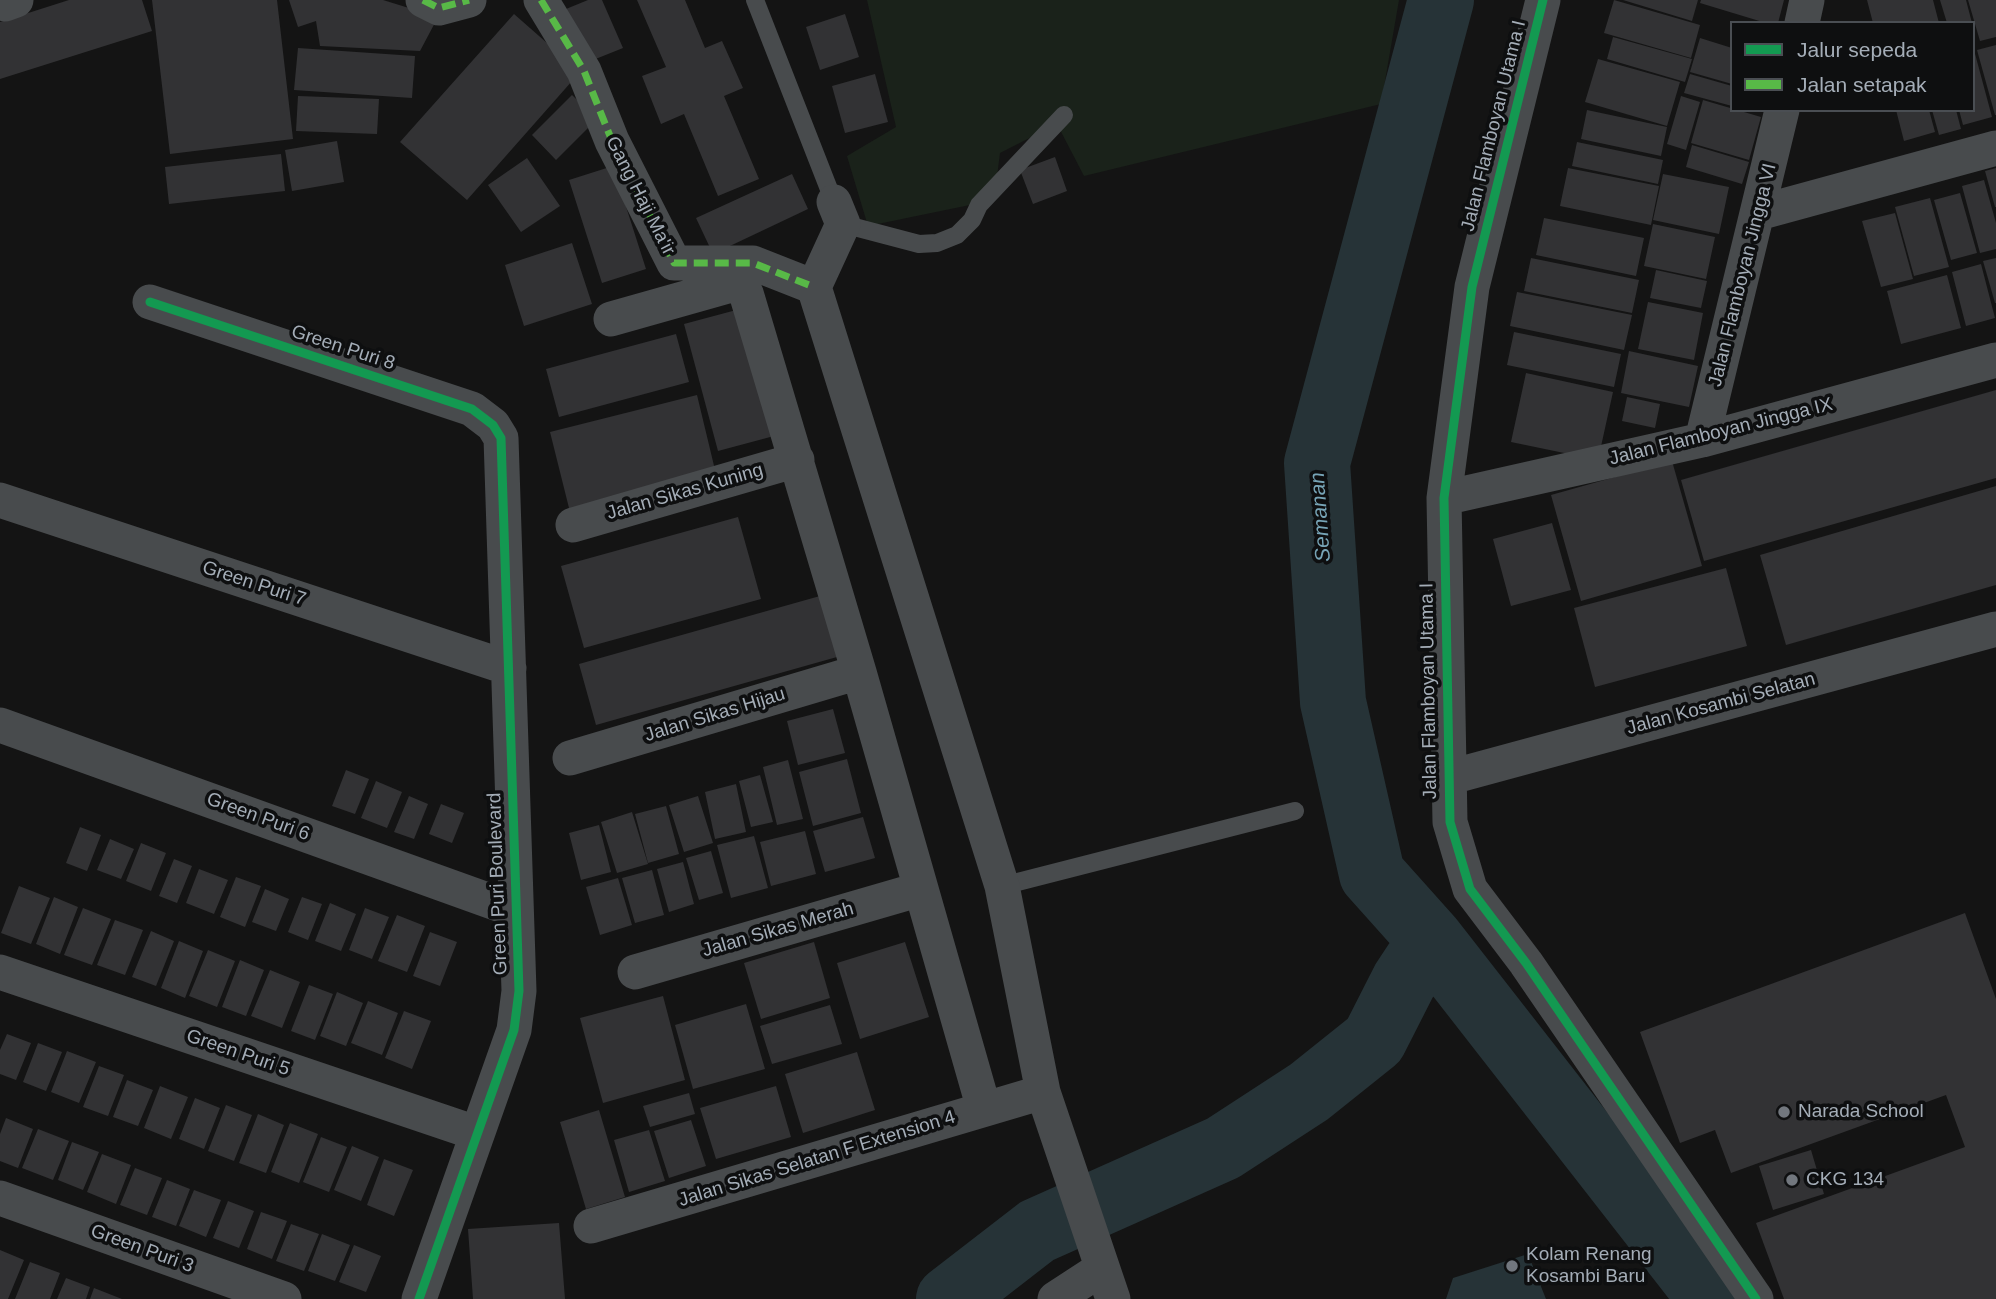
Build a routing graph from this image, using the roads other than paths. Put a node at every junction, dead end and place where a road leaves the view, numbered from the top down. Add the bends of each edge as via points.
1 (423, 0) edge
2 (469, 0) edge
3 (541, 0) edge
4 (755, 0) edge
5 (1542, 0) edge
6 (1807, 0) edge
7 (1802, 21) edge
8 (1782, 112) edge
9 (1064, 115) dead end
10 (1996, 148) edge
11 (839, 213) junction
12 (1758, 213) junction
13 (814, 287) junction
14 (150, 302) dead end
15 (611, 319) dead end
16 (1996, 359) edge
17 (1702, 440) junction
18 (503, 452) joint
19 (797, 460) junction
20 (1444, 498) junction
21 (0, 500) edge
22 (573, 525) dead end
23 (1996, 629) edge
24 (509, 668) junction
25 (859, 672) junction
26 (0, 725) edge
27 (570, 758) dead end
28 (1447, 778) junction
29 (1294, 811) dead end
30 (1002, 886) junction
31 (921, 888) junction
32 (515, 910) junction
33 (0, 972) edge
34 (635, 972) dead end
35 (1043, 1092) junction
36 (984, 1109) junction
37 (476, 1133) junction
38 (0, 1198) edge
39 (592, 1226) dead end
40 (1103, 1271) edge
41 (284, 1299) edge
42 (419, 1299) edge
43 (1055, 1299) edge
44 (1756, 1299) edge

1 - 2 street via 439,8
3 - 13 street, Gang Haji Ma'ir via 584,71 611,141 674,263 753,263
4 - 11 lane
5 - 20 street, Jalan Flamboyan Utama I via 1472,287
6 - 7 street
8 - 12 street, Jalan Flamboyan Jingga VI
9 - 11 lane via 979,205 957,235 919,244
10 - 12 street
11 - 13 street
12 - 17 street, Jalan Flamboyan Jingga VI
13 - 30 street
14 - 18 street, Green Puri 8 via 472,409 493,425
15 - 19 street via 740,285
16 - 17 street, Jalan Flamboyan Jingga IX
17 - 20 street, Jalan Flamboyan Jingga IX
18 - 24 street, Green Puri Boulevard
19 - 22 street, Jalan Sikas Kuning
19 - 25 street
20 - 28 street, Jalan Flamboyan Utama I
21 - 24 street, Green Puri 7
23 - 28 street, Jalan Kosambi Selatan
24 - 32 street, Green Puri Boulevard
25 - 27 street, Jalan Sikas Hijau
25 - 31 street
26 - 32 street, Green Puri 6
28 - 44 street, Jalan Flamboyan Utama I via 1450,822 1470,888
29 - 30 lane
30 - 35 street
31 - 34 street, Jalan Sikas Merah
31 - 36 street
32 - 37 street, Green Puri Boulevard via 519,991 514,1030
33 - 37 street, Green Puri 5
35 - 36 street, Jalan Sikas Selatan F Extension 4
35 - 40 street
36 - 39 street, Jalan Sikas Selatan F Extension 4
37 - 42 street, Green Puri Boulevard
38 - 41 street, Green Puri 3
40 - 43 street

